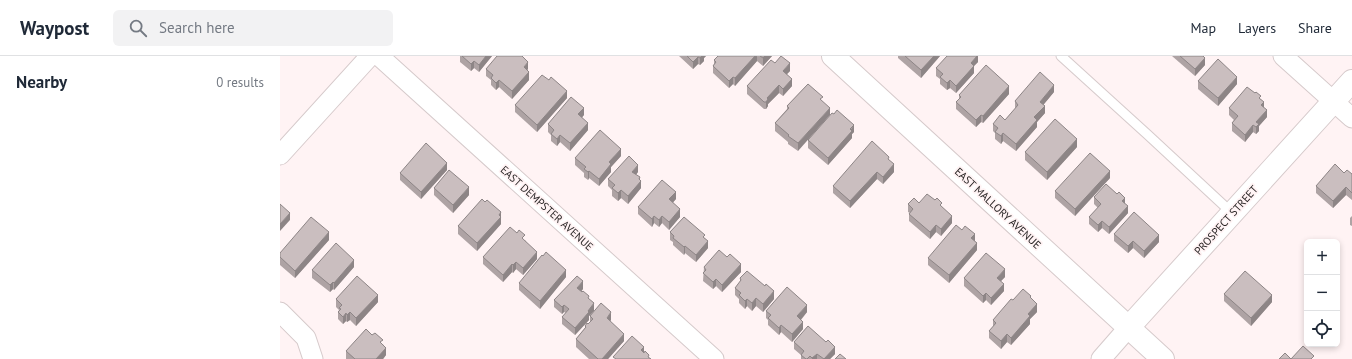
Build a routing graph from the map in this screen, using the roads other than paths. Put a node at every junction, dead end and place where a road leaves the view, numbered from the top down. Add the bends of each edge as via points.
1 (370, 56) edge
2 (379, 56) edge
3 (833, 56) edge
4 (1061, 56) edge
5 (1283, 56) edge
6 (1352, 81) edge
7 (1334, 102) junction
8 (1352, 118) edge
9 (280, 155) edge
10 (1232, 213) junction
11 (280, 312) edge
12 (1129, 327) junction
13 (313, 359) edge
14 (714, 359) edge
15 (1101, 359) edge
16 (1163, 359) edge

1 - 9 street
2 - 14 street, EAST DEMPSTER AVENUE
3 - 12 main road, EAST MALLORY AVENUE
4 - 10 lane
5 - 7 street
6 - 7 main road, PROSPECT STREET
7 - 8 street
7 - 10 main road, PROSPECT STREET
10 - 12 main road, PROSPECT STREET
11 - 13 street via 306,338
12 - 15 street, PROSPECT STREET
12 - 16 main road, EAST MALLORY AVENUE

